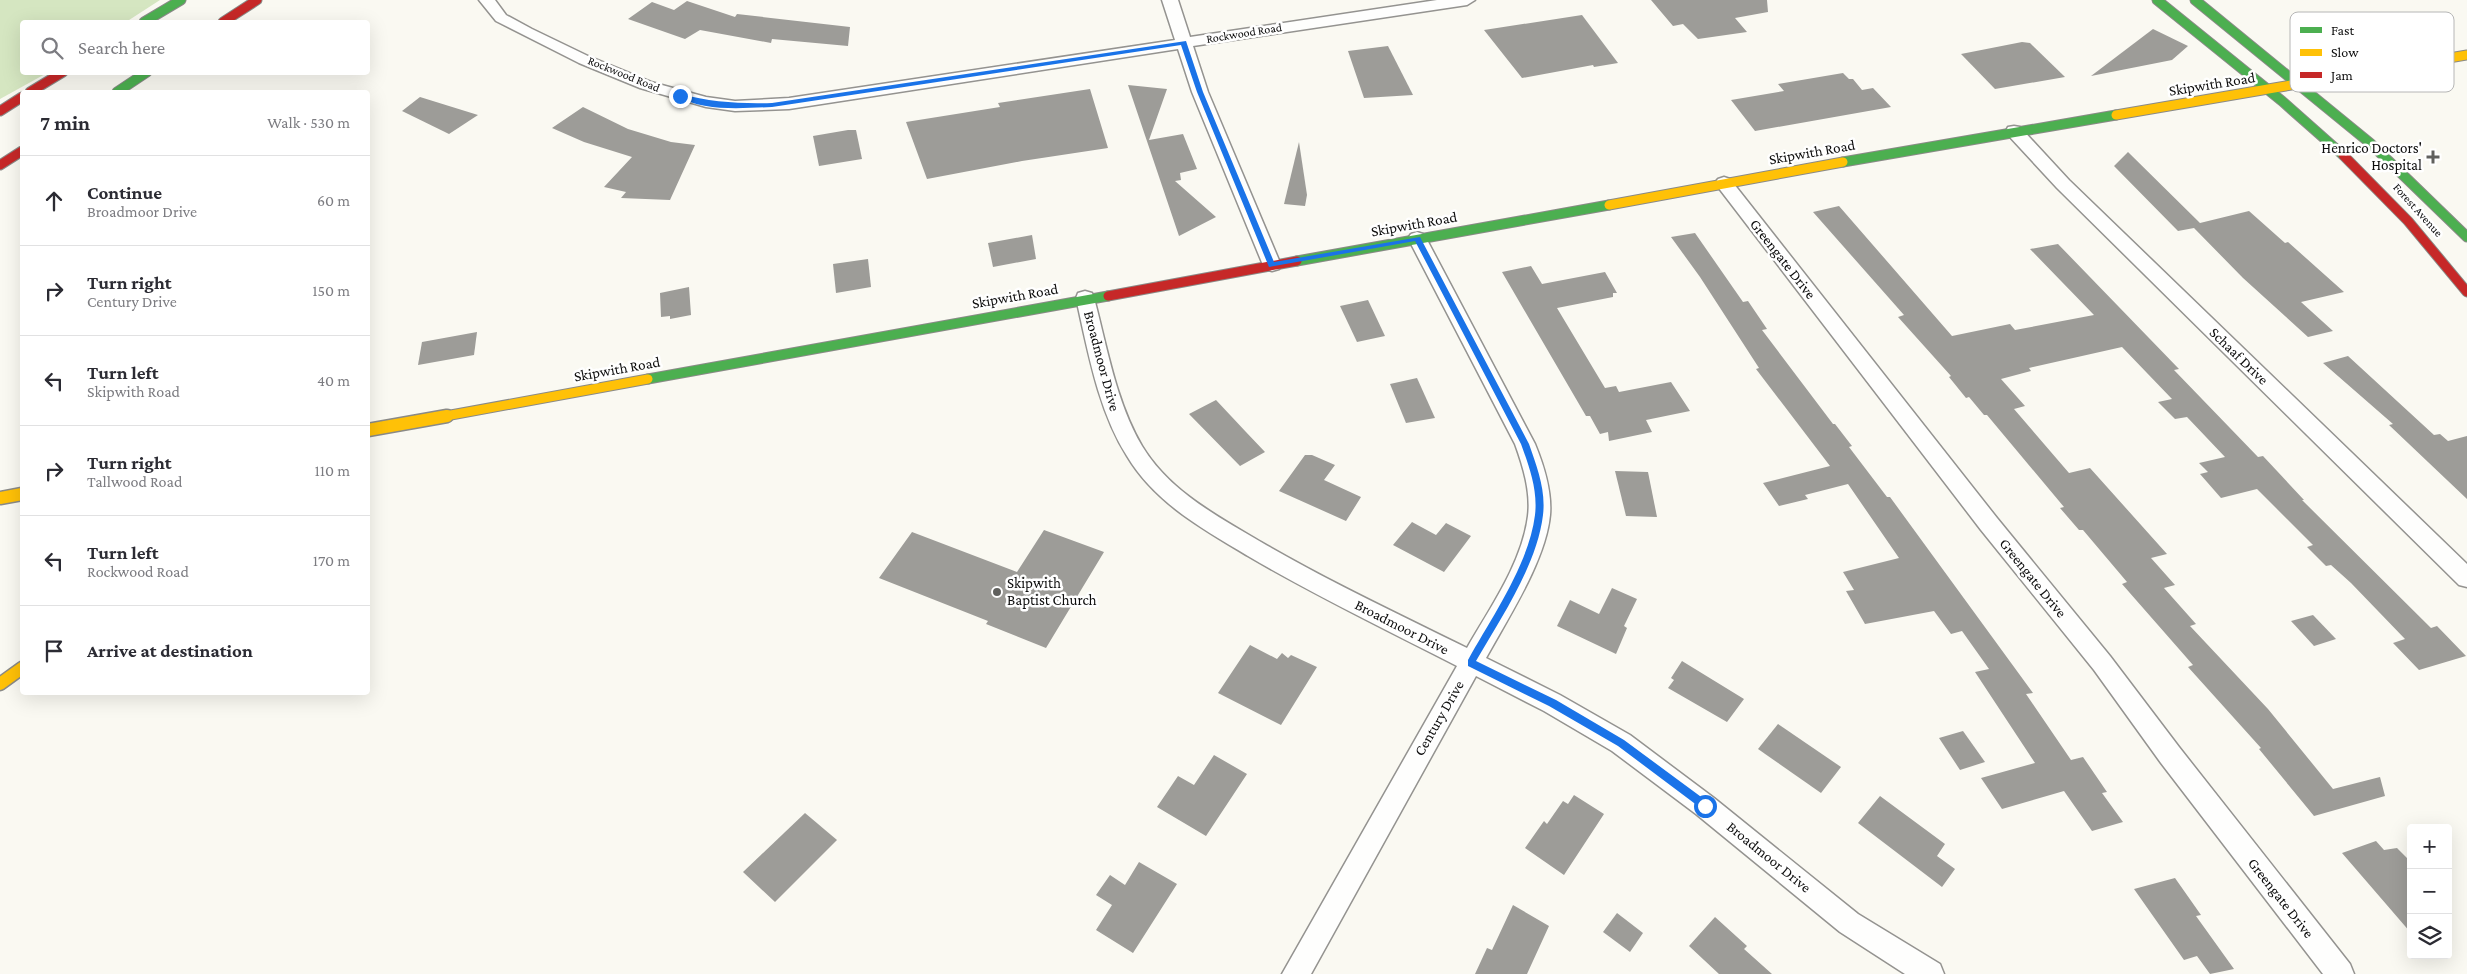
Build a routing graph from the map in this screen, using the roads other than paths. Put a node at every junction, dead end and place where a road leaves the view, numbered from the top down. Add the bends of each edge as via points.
1 (181, 0) edge
2 (257, 0) edge
3 (488, 0) edge
4 (1170, 0) edge
5 (1467, 0) edge
6 (2157, 0) edge
7 (2195, 0) edge
8 (147, 20) edge
9 (226, 20) edge
10 (1183, 43) junction
11 (2467, 55) edge
12 (2454, 57) edge
13 (58, 75) edge
14 (142, 75) edge
15 (2290, 77) edge
16 (2290, 87) edge
17 (33, 90) edge
18 (120, 90) edge
19 (2268, 90) junction
20 (2309, 92) edge
21 (20, 98) edge
22 (0, 111) edge
23 (2014, 131) junction
24 (20, 152) edge
25 (0, 165) edge
26 (1724, 183) junction
27 (2467, 237) edge
28 (1417, 238) junction
29 (1272, 265) junction
30 (2467, 292) edge
31 (1085, 298) junction
32 (370, 430) edge
33 (20, 494) edge
34 (0, 498) edge
35 (2467, 578) edge
36 (1471, 663) junction
37 (20, 669) edge
38 (0, 684) edge
39 (1296, 974) edge
40 (1930, 974) edge
41 (2340, 974) edge

1 - 8 main road
2 - 9 main road
3 - 10 street, Rockwood Road via 501,18 612,71 705,103 738,106 842,96
4 - 10 street
5 - 10 street, Rockwood Road
6 - 19 main road, Forest Avenue
7 - 15 main road, Forest Avenue
10 - 29 street
11 - 12 main road, Skipwith Road
13 - 17 main road
14 - 18 main road
16 - 19 main road, Skipwith Road
19 - 23 main road, Skipwith Road
19 - 30 main road, Forest Avenue via 2338,148 2393,201
20 - 27 main road, Forest Avenue via 2376,146
21 - 22 main road
23 - 26 main road, Skipwith Road
23 - 35 street, Schaaf Drive via 2063,184
24 - 25 main road
26 - 28 main road, Skipwith Road
26 - 41 street, Greengate Drive via 1989,524 2102,663 2170,756
28 - 29 main road, Skipwith Road
28 - 36 street, Century Drive via 1525,444 1535,470 1540,498 1534,538 1514,586
29 - 31 main road, Skipwith Road
31 - 32 main road, Skipwith Road
31 - 36 street, Broadmoor Drive via 1100,364 1119,421 1134,451 1170,494 1207,521 1292,571
33 - 34 main road
36 - 39 street, Century Drive
36 - 40 street, Broadmoor Drive via 1552,703 1621,743 1849,922
37 - 38 main road

